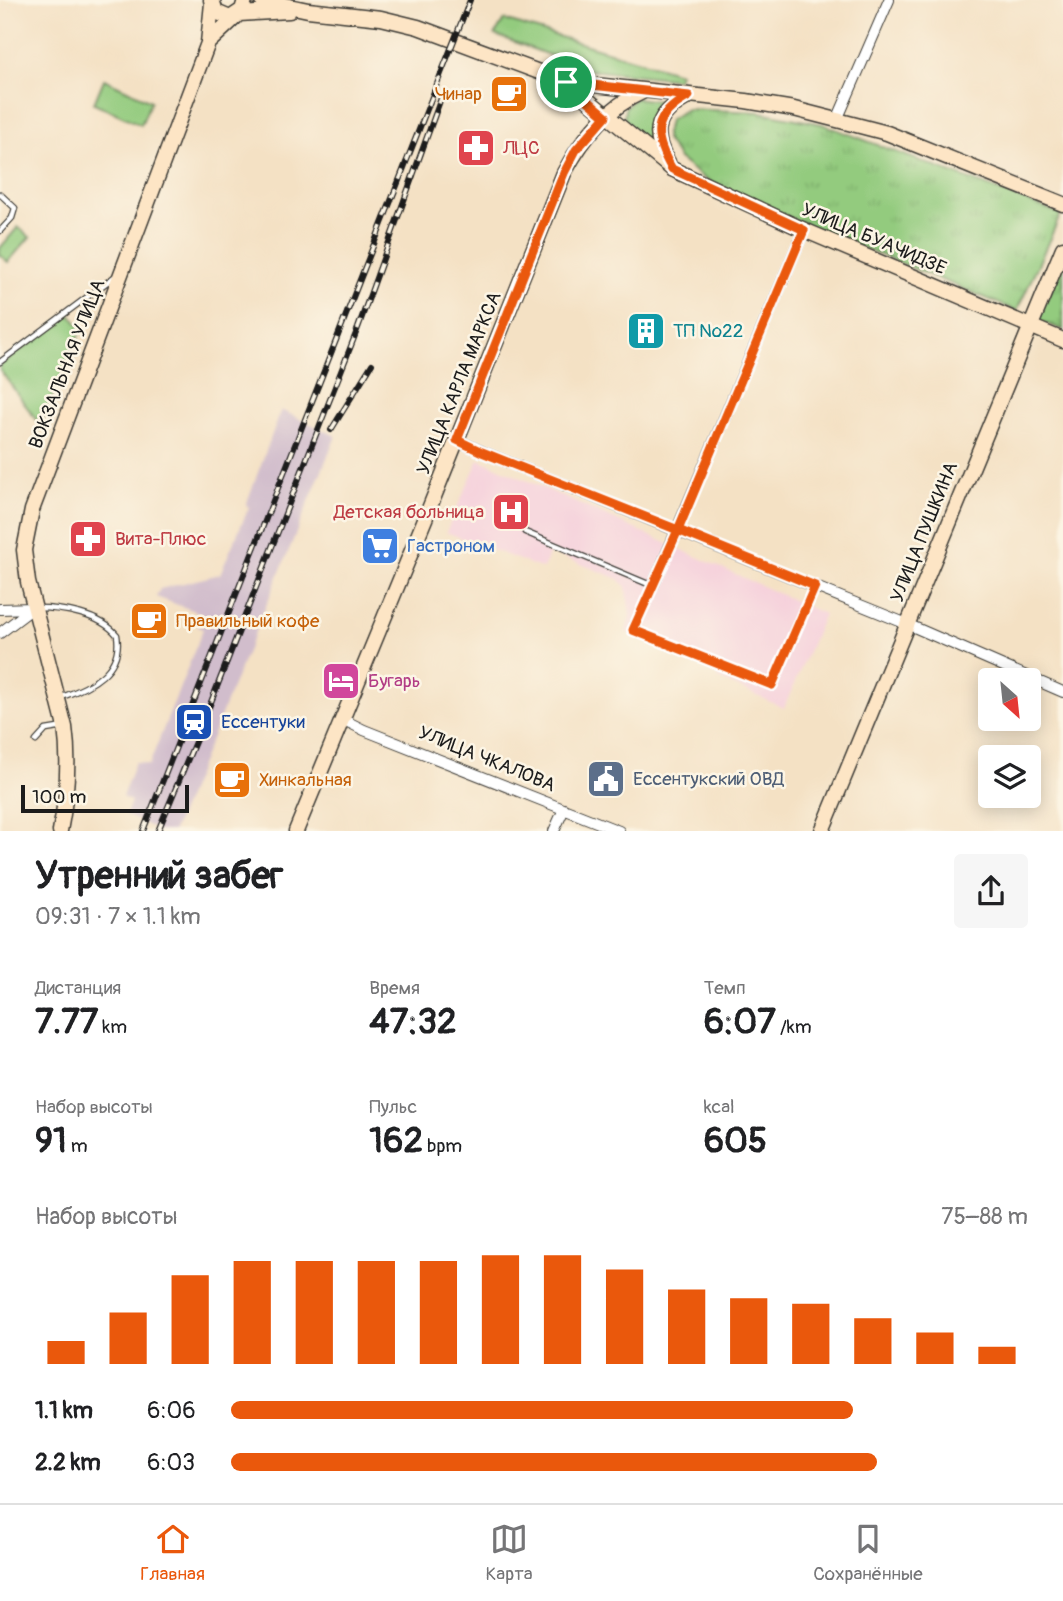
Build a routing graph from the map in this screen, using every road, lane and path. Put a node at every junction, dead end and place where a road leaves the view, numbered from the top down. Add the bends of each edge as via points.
1 (245, 0) edge
2 (261, 0) edge
3 (889, 0) edge
4 (212, 1) edge
5 (308, 10) junction
6 (239, 14) junction
7 (208, 43) junction
8 (566, 82) junction
9 (643, 91) junction
10 (689, 96) junction
11 (606, 116) junction
12 (837, 120) junction
13 (672, 169) junction
14 (0, 194) edge
15 (1063, 204) edge
16 (804, 230) junction
17 (0, 232) edge
18 (1063, 248) edge
19 (122, 271) junction
20 (1030, 326) junction
21 (1063, 340) edge
22 (0, 362) edge
23 (457, 440) junction
24 (678, 530) junction
25 (525, 532) dead end
26 (653, 586) junction
27 (815, 586) junction
28 (33, 608) junction
29 (0, 609) edge
30 (907, 624) junction
31 (0, 633) edge
32 (1063, 692) edge
33 (58, 698) junction
34 (342, 719) junction
35 (65, 727) junction
36 (36, 741) dead end
37 (564, 809) junction
38 (60, 831) edge
39 (296, 831) edge
40 (554, 831) edge
41 (619, 831) edge
42 (822, 831) edge

1 - 6 main road
2 - 5 main road
3 - 12 street
4 - 6 main road via 220,16
4 - 7 main road
5 - 6 main road
5 - 8 main road, УЛИЦА БУАЧИДЗЕ via 418,27
6 - 7 main road
7 - 19 main road, ВОКЗАЛЬНАЯ УЛИЦА
8 - 9 main road, УЛИЦА БУАЧИДЗЕ
8 - 11 main road, УЛИЦА БУАЧИДЗЕ
9 - 10 main road, УЛИЦА БУАЧИДЗЕ
9 - 11 main road, УЛИЦА КАРЛА МАРКСА
10 - 12 main road, УЛИЦА БУАЧИДЗЕ via 758,103
10 - 13 main road via 673,105 659,124 657,138
11 - 13 main road, УЛИЦА БУАЧИДЗЕ
11 - 23 main road, УЛИЦА КАРЛА МАРКСА via 576,150 564,173
12 - 15 main road, УЛИЦА БУАЧИДЗЕ via 887,133
13 - 16 main road, УЛИЦА БУАЧИДЗЕ
14 - 17 lane via 15,208
16 - 20 main road, УЛИЦА БУАЧИДЗЕ
16 - 24 street
18 - 20 main road, УЛИЦА ПУШКИНА
19 - 22 lane
19 - 28 main road, ВОКЗАЛЬНАЯ УЛИЦА via 32,510 24,550
20 - 21 main road, УЛИЦА БУАЧИДЗЕ
20 - 30 main road, УЛИЦА ПУШКИНА
23 - 24 street
23 - 34 main road, УЛИЦА КАРЛА МАРКСА
24 - 26 street
24 - 27 street
25 - 26 lane
26 - 27 lane via 633,630 772,685
27 - 30 street
28 - 29 street
28 - 31 street
28 - 33 main road, ВОКЗАЛЬНАЯ УЛИЦА
28 - 33 lane via 84,616 117,635 116,661 96,682
30 - 32 street
30 - 42 main road, УЛИЦА ПУШКИНА
33 - 35 main road, ВОКЗАЛЬНАЯ УЛИЦА
34 - 37 street, УЛИЦА ЧКАЛОВА
34 - 39 main road, УЛИЦА КАРЛА МАРКСА
35 - 36 lane via 47,730
35 - 38 main road, ВОКЗАЛЬНАЯ УЛИЦА via 69,774
37 - 40 street
37 - 41 street, УЛИЦА ЧКАЛОВА

